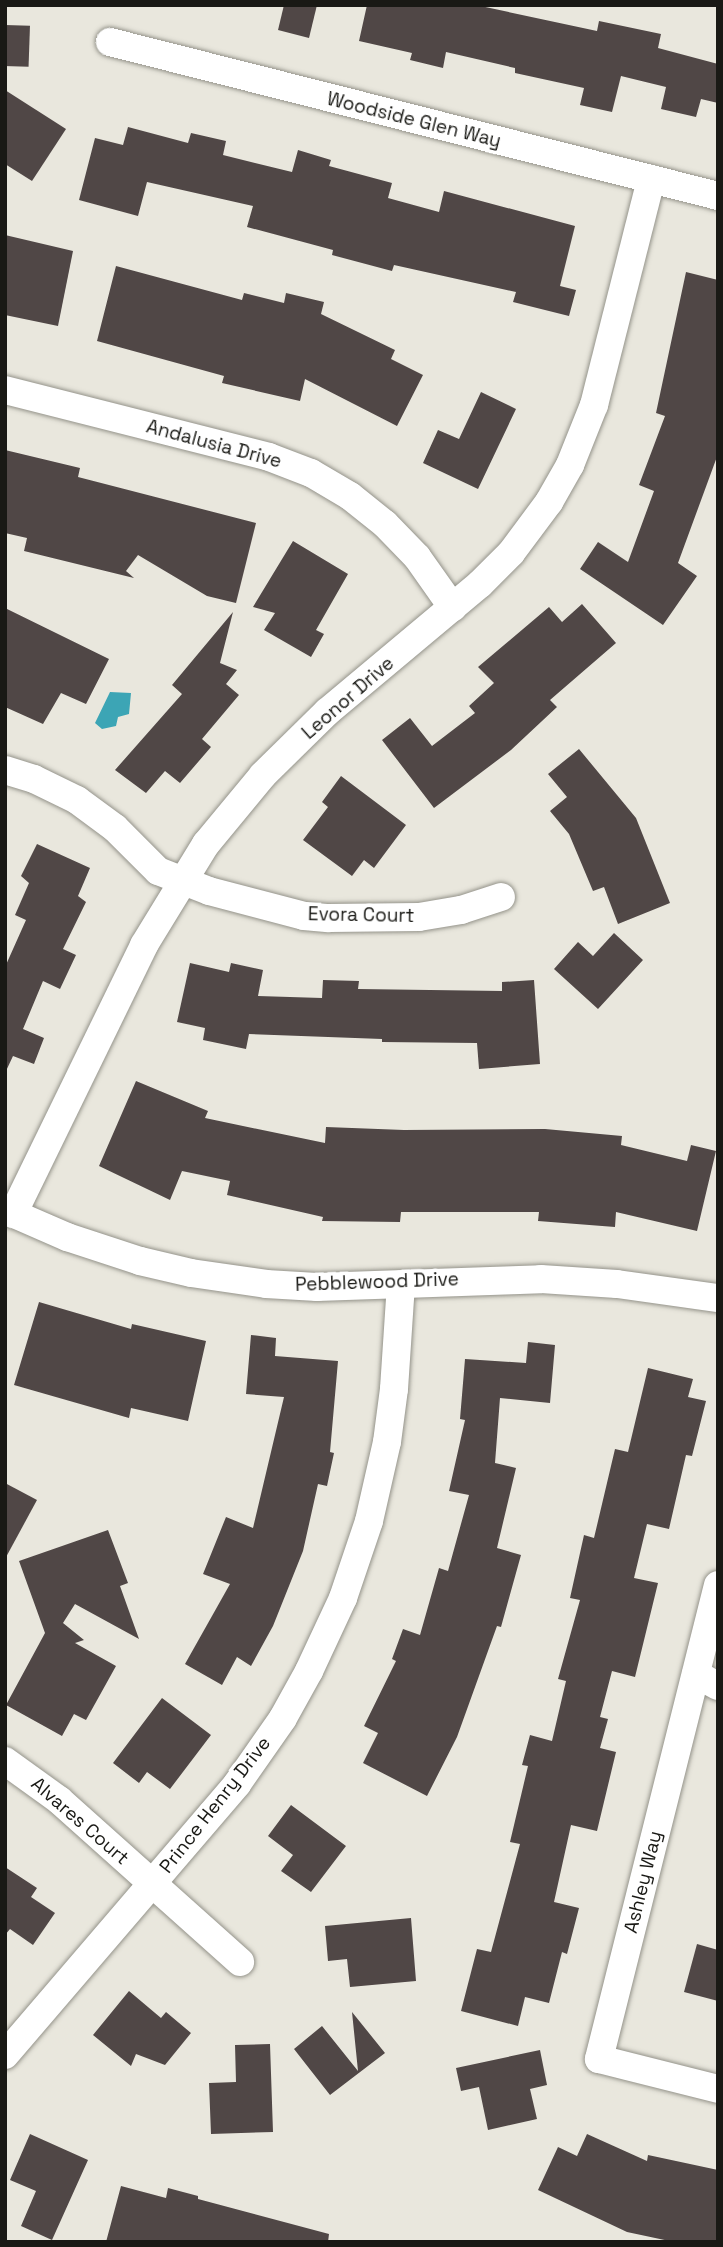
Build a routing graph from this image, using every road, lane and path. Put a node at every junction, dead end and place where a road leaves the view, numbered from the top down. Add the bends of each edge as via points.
1 (110, 42) dead end
2 (651, 179) junction
3 (718, 196) edge
4 (5, 390) edge
5 (453, 608) junction
6 (5, 770) edge
7 (182, 881) junction
8 (500, 897) dead end
9 (9, 1212) edge
10 (401, 1284) junction
11 (718, 1298) edge
12 (718, 1586) edge
13 (707, 1680) edge
14 (5, 1761) edge
15 (151, 1885) junction
16 (240, 1962) dead end
17 (5, 2056) edge
18 (718, 2089) edge

1 - 2 street, Woodside Glen Way
2 - 3 street, Woodside Glen Way
2 - 5 street, Leonor Drive via 594,405 570,465 511,553
4 - 5 street, Andalusia Drive via 269,457 311,473 385,524 417,557
5 - 7 street, Leonor Drive via 327,712 263,775
6 - 7 street, Evora Court via 77,800 116,828 158,871
7 - 8 street, Evora Court via 304,916 329,918 419,917 461,911
7 - 9 street, Leonor Drive via 144,945
9 - 10 street, Pebblewood Drive via 67,1237 191,1273 317,1287
10 - 11 street, Pebblewood Drive via 541,1279
10 - 15 street, Prince Henry Drive via 387,1443 369,1521 343,1598 283,1718 237,1784
12 - 13 street, Ashley Way
13 - 18 street, Ashley Way via 599,2059
14 - 15 street, Alvares Court via 58,1800
15 - 16 street, Prince Henry Drive
15 - 17 street, Prince Henry Drive

